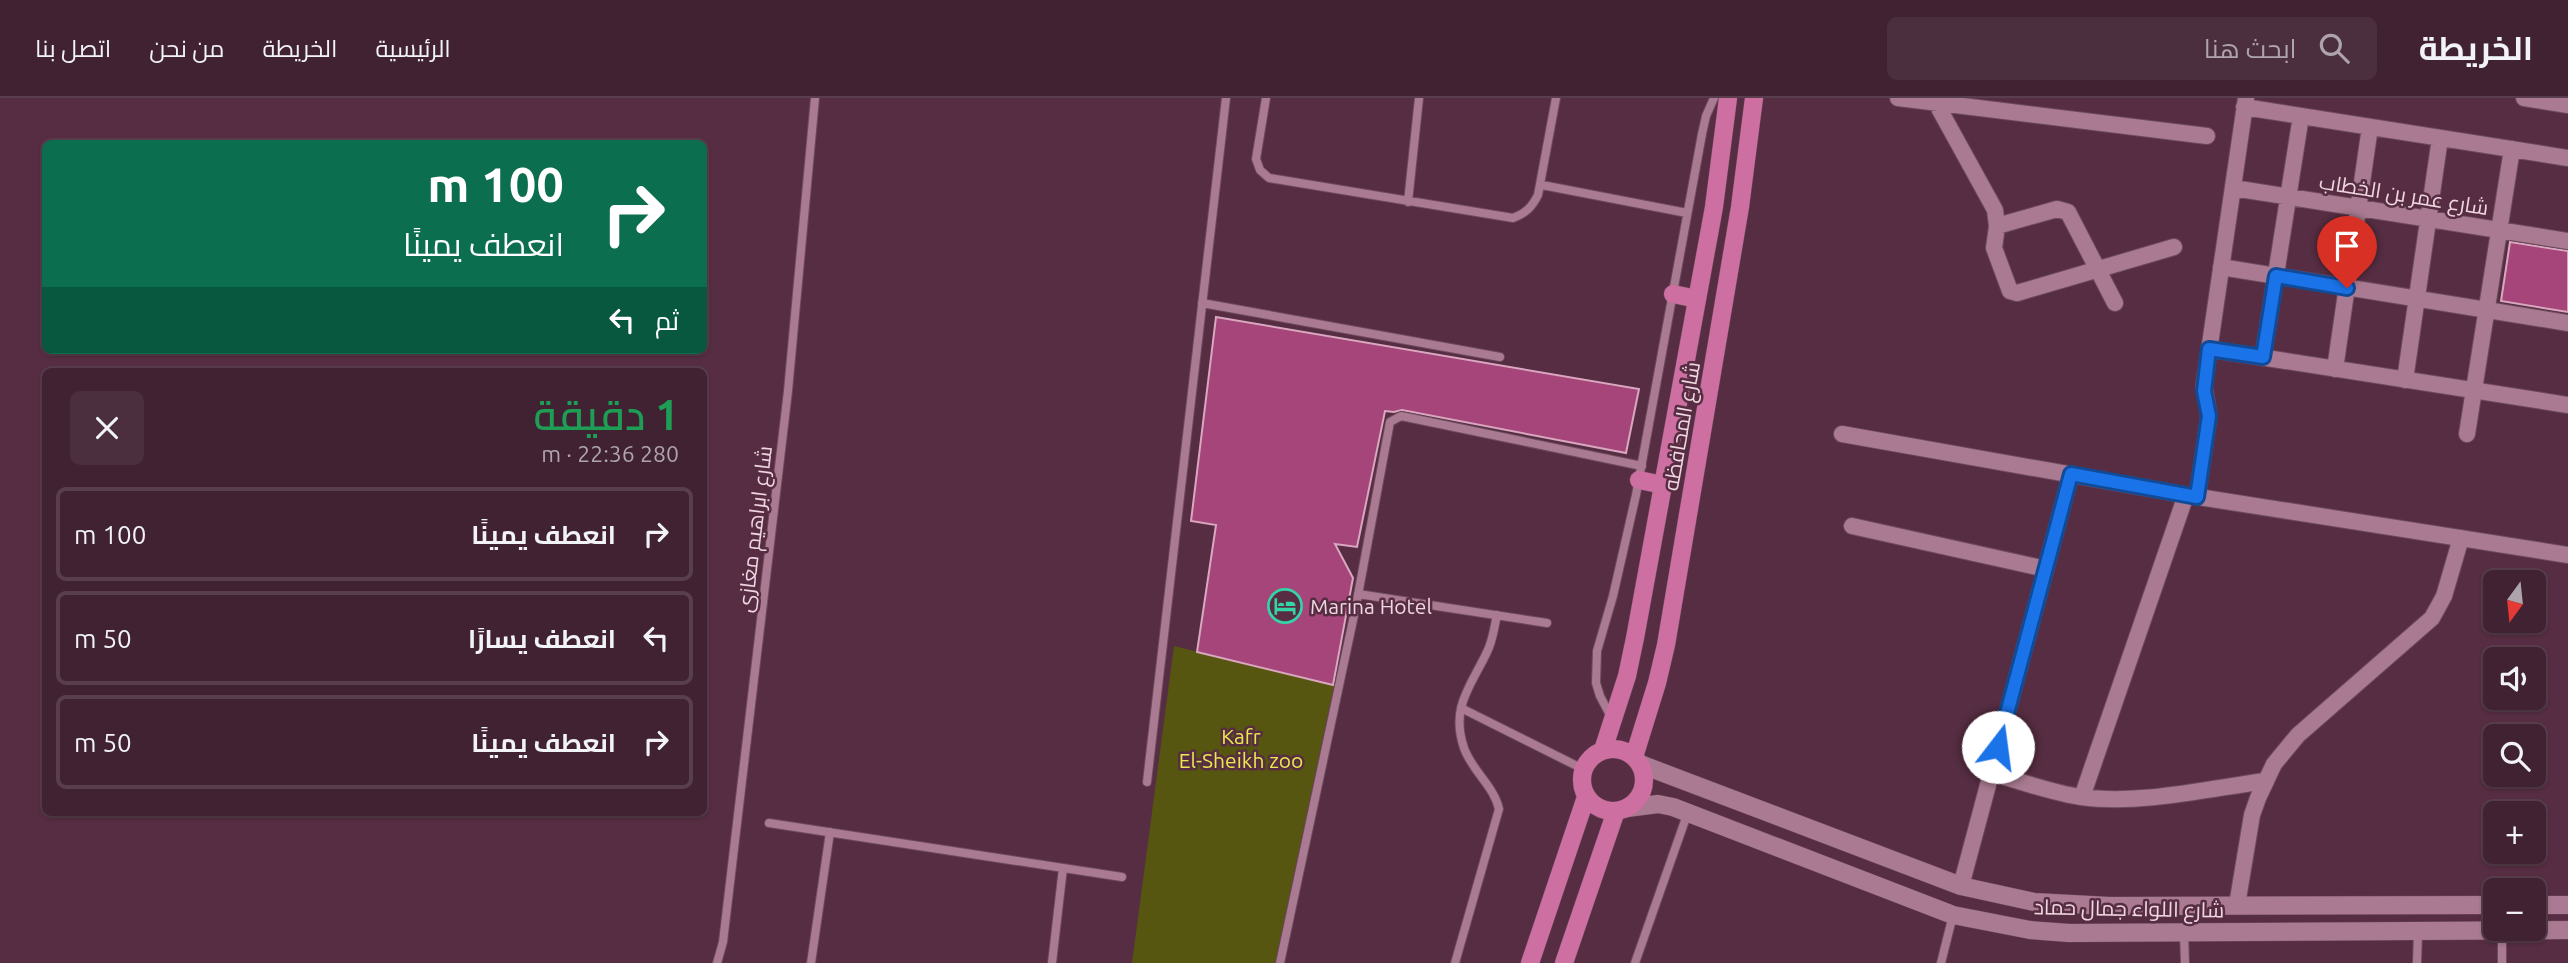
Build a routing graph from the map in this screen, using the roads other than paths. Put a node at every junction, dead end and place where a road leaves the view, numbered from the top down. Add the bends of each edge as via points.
1 (815, 98) edge
2 (1226, 98) edge
3 (1266, 98) edge
4 (1419, 98) edge
5 (1556, 98) edge
6 (1714, 98) edge
7 (1728, 98) edge
8 (1754, 98) edge
9 (1898, 98) edge
10 (2524, 98) edge
11 (2245, 102) edge
12 (1936, 103) junction
13 (2568, 105) edge
14 (2301, 116) junction
15 (2370, 127) junction
16 (2207, 136) dead end
17 (2440, 138) junction
18 (2512, 149) junction
19 (2568, 158) edge
20 (1542, 185) junction
21 (2233, 188) junction
22 (2288, 197) junction
23 (1408, 202) junction
24 (2358, 208) junction
25 (1687, 213) junction
26 (2428, 219) junction
27 (1997, 226) junction
28 (2499, 230) junction
29 (2568, 242) edge
30 (2174, 247) dead end
31 (2221, 267) junction
32 (2098, 269) junction
33 (2276, 276) junction
34 (2347, 288) junction
35 (1673, 294) junction
36 (1697, 299) junction
37 (2417, 299) junction
38 (1202, 303) junction
39 (2115, 303) dead end
40 (2487, 310) junction
41 (2568, 323) edge
42 (2209, 349) junction
43 (1500, 356) dead end
44 (2263, 357) junction
45 (2335, 369) junction
46 (2405, 380) junction
47 (2474, 391) junction
48 (2568, 405) edge
49 (1842, 434) dead end
50 (2467, 434) dead end
51 (1640, 473) junction
52 (2071, 474) junction
53 (1663, 485) junction
54 (2191, 496) junction
55 (1852, 526) dead end
56 (2462, 538) junction
57 (2568, 555) edge
58 (2046, 569) junction
59 (1358, 594) junction
60 (1497, 615) junction
61 (1547, 623) dead end
62 (1461, 708) junction
63 (1613, 720) junction
64 (1603, 750) junction
65 (1637, 761) junction
66 (1583, 769) junction
67 (1992, 773) junction
68 (2265, 781) junction
69 (1147, 782) dead end
70 (1586, 797) junction
71 (2082, 797) junction
72 (1621, 809) junction
73 (1688, 812) junction
74 (1772, 814) junction
75 (769, 823) dead end
76 (830, 832) junction
77 (1762, 841) junction
78 (1063, 868) junction
79 (1122, 877) dead end
80 (1961, 886) junction
81 (2238, 905) junction
82 (2395, 905) junction
83 (2483, 905) edge
84 (2546, 905) edge
85 (2568, 905) edge
86 (1953, 915) junction
87 (2546, 930) edge
88 (2568, 930) edge
89 (2483, 931) edge
90 (2395, 932) junction
91 (2418, 932) junction
92 (2184, 933) junction
93 (2502, 941) edge
94 (717, 963) edge
95 (811, 963) edge
96 (1052, 963) edge
97 (1280, 963) edge
98 (1455, 963) edge
99 (1530, 963) edge
100 (1564, 963) edge
101 (1635, 963) edge
102 (1941, 963) edge
103 (2185, 963) edge
104 (2417, 963) edge
105 (2502, 963) edge

1 - 94 lane, شارع ابراهيم مغازى via 788,391 725,928
2 - 38 lane
3 - 23 lane via 1256,159 1269,178
4 - 23 lane
5 - 20 lane
6 - 25 lane via 1706,116
7 - 36 main road, شارع المحافظه
8 - 65 main road, شارع المحافظه via 1740,207 1668,632
9 - 12 street
10 - 13 street
11 - 14 street
11 - 21 street
12 - 16 street
12 - 27 street via 1992,203
14 - 15 street
14 - 22 street
15 - 17 street
15 - 24 street
17 - 18 street
17 - 26 street
18 - 19 street
18 - 28 street
20 - 23 lane via 1533,206 1513,218
20 - 25 lane
21 - 22 street, شارع عمر بن الخطاب
21 - 31 street
22 - 24 street, شارع عمر بن الخطاب
22 - 33 street
24 - 26 street, شارع عمر بن الخطاب
24 - 34 street
25 - 35 lane
26 - 28 street, شارع عمر بن الخطاب
26 - 37 street
27 - 32 street via 2063,209
27 - 32 street via 1996,257 2013,293
28 - 29 street, شارع عمر بن الخطاب
28 - 40 street
30 - 32 street
31 - 33 street
31 - 42 street
32 - 39 street
33 - 34 street
33 - 44 street
34 - 37 street
34 - 45 street
35 - 36 main road
35 - 51 lane
36 - 53 main road, شارع المحافظه
37 - 40 street
37 - 46 street
38 - 43 lane
38 - 69 lane
40 - 41 street
40 - 47 street
42 - 44 street
42 - 54 street via 2204,391 2209,416
44 - 45 street
45 - 46 street
46 - 47 street
47 - 48 street
47 - 50 street
49 - 52 street
51 - 53 main road
51 - 59 lane via 1401,416 1393,418
51 - 63 lane via 1597,651 1600,696
52 - 54 street
52 - 58 street
53 - 63 main road, شارع المحافظه via 1635,638
54 - 56 street
54 - 71 street
55 - 58 street
56 - 57 street
56 - 68 street via 2444,596 2432,618 2298,735
58 - 67 street
59 - 60 lane
59 - 97 lane
60 - 61 lane
60 - 62 lane via 1490,645 1465,690
62 - 66 lane
62 - 98 lane via 1464,746 1499,809
63 - 64 main road, شارع المحافظه
64 - 65 main road via 1625,751
64 - 66 main road
65 - 72 main road via 1644,784 1635,802
65 - 74 main road, شارع اللواء جمال حماد
66 - 70 main road
67 - 71 street
67 - 80 street
68 - 71 street via 2140,797
68 - 81 street via 2252,815
70 - 72 main road via 1599,808
70 - 99 main road
72 - 73 main road, شارع اللواء جمال حماد via 1658,804
72 - 100 main road
73 - 77 main road, شارع اللواء جمال حماد
73 - 101 lane
74 - 77 main road
74 - 80 main road, شارع اللواء جمال حماد
75 - 76 lane
76 - 78 lane
76 - 95 lane
77 - 86 main road, شارع اللواء جمال حماد
78 - 79 lane
78 - 96 lane
80 - 81 main road, شارع اللواء جمال حماد via 2071,905
81 - 82 main road, شارع اللواء جمال حماد
82 - 83 main road, شارع اللواء جمال حماد
82 - 90 main road
84 - 85 main road
86 - 92 main road, شارع اللواء جمال حماد via 2030,930
86 - 102 lane
87 - 88 main road, شارع اللواء جمال حماد
89 - 91 main road, شارع اللواء جمال حماد
90 - 91 main road, شارع اللواء جمال حماد
90 - 92 main road, شارع اللواء جمال حماد
91 - 104 lane
92 - 103 lane
93 - 105 lane

